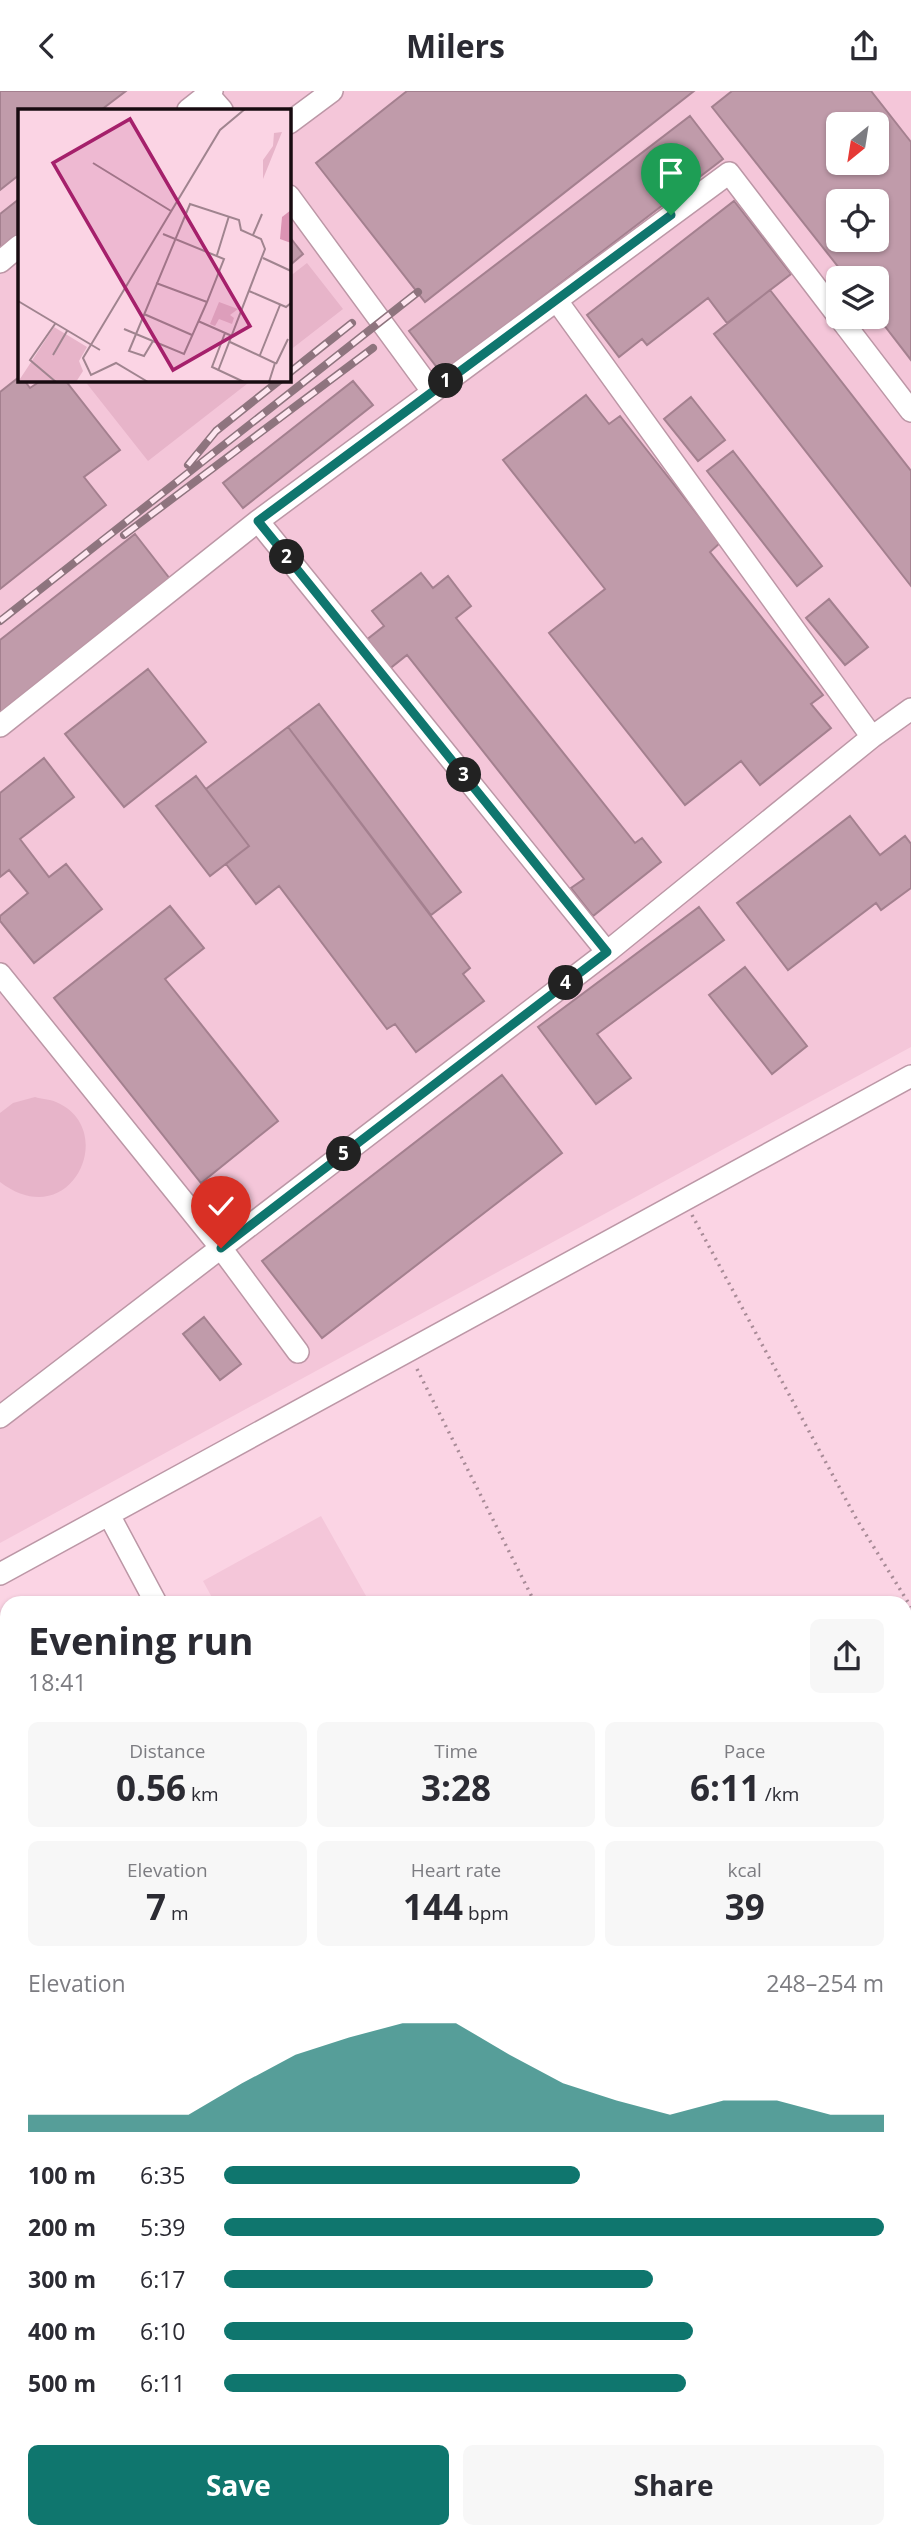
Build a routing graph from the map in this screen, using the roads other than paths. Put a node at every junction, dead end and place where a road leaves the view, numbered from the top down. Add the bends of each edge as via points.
1 (332, 91) edge
2 (214, 98) edge
3 (190, 109) edge
4 (290, 122) edge
5 (290, 197) edge
6 (18, 247) edge
7 (0, 262) edge
8 (826, 299) edge
9 (557, 301) junction
10 (849, 329) edge
11 (432, 391) junction
12 (911, 411) edge
13 (258, 521) junction
14 (911, 709) edge
15 (0, 726) edge
16 (872, 737) junction
17 (607, 952) junction
18 (0, 974) edge
19 (911, 1076) edge
20 (221, 1248) junction
21 (298, 1352) dead end
22 (0, 1417) edge
23 (109, 1515) junction
24 (0, 1574) edge
25 (152, 1596) edge

1 - 4 street
2 - 3 street
5 - 11 street
6 - 7 street
8 - 9 street via 729,173
9 - 11 street
9 - 16 street
10 - 12 street
11 - 13 street
13 - 15 street
13 - 17 street
14 - 16 street
16 - 17 street
17 - 20 street
18 - 20 street
19 - 23 street
20 - 21 street
20 - 22 street
23 - 24 street
23 - 25 street

